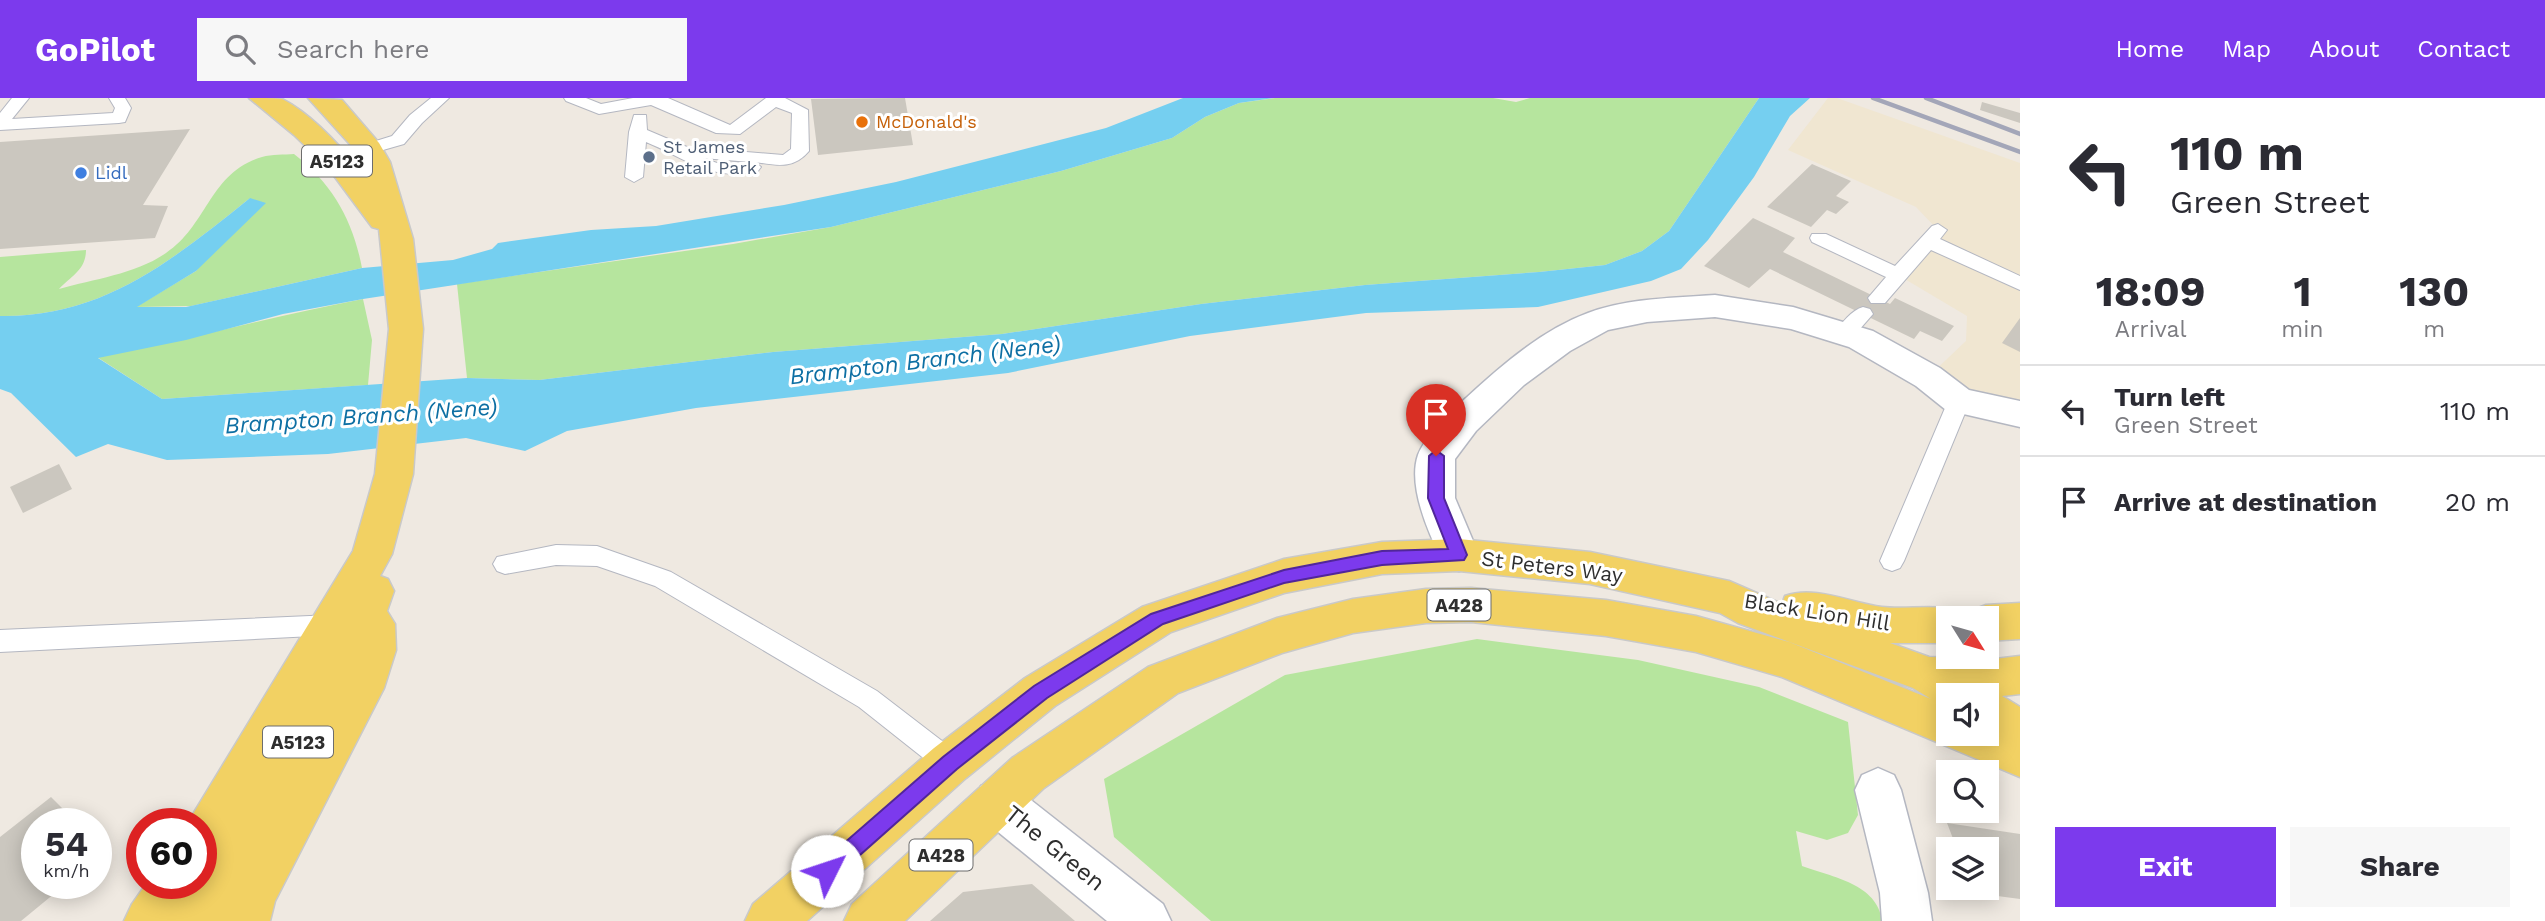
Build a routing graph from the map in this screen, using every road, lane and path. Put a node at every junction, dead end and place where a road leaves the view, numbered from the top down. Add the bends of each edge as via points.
1 (22, 98) edge
2 (117, 98) edge
3 (263, 98) edge
4 (322, 98) edge
5 (441, 98) edge
6 (572, 98) edge
7 (655, 99) edge
8 (775, 99) edge
9 (0, 124) edge
10 (637, 132) junction
11 (369, 149) junction
12 (684, 152) joint
13 (786, 161) joint
14 (634, 177) dead end
15 (1933, 236) joint
16 (1819, 238) dead end
17 (397, 239) junction
18 (1898, 275) junction
19 (2020, 284) edge
20 (1878, 298) dead end
21 (1959, 401) junction
22 (2020, 414) edge
23 (1458, 555) junction
24 (1892, 561) dead end
25 (505, 564) dead end
26 (373, 572) junction
27 (1729, 598) junction
28 (2020, 621) edge
29 (1999, 622) edge
30 (332, 625) junction
31 (1936, 625) edge
32 (0, 641) edge
33 (1788, 662) junction
34 (2020, 674) edge
35 (1940, 683) edge
36 (1959, 683) edge
37 (1936, 684) edge
38 (1999, 718) edge
39 (1936, 722) edge
40 (2020, 730) edge
41 (1996, 746) edge
42 (2020, 756) edge
43 (950, 763) junction
44 (1878, 790) dead end
45 (997, 802) junction
46 (217, 818) edge
47 (164, 899) edge
48 (149, 921) edge
49 (197, 921) edge
50 (245, 921) edge
51 (771, 921) edge
52 (869, 921) edge
53 (1146, 921) edge
54 (1907, 921) edge

1 - 9 lane
2 - 9 lane via 123,108 119,118
3 - 17 main road, A5123 via 339,163
4 - 11 main road, A5123
5 - 11 lane via 398,140
6 - 7 lane via 599,109
7 - 8 lane via 734,130
7 - 10 lane via 640,116
8 - 13 lane via 800,110 800,151
10 - 12 lane
10 - 14 lane
11 - 17 main road, A5123
12 - 13 lane via 699,165 718,170
15 - 18 lane
15 - 19 lane
16 - 18 lane
17 - 26 main road, A5123 via 407,329 394,474
18 - 20 lane
21 - 22 street
21 - 23 street via 1854,324 1705,306 1647,310 1599,321 1512,376 1463,422 1436,456 1436,498
21 - 24 lane
23 - 27 main road, St Peters Way / A428 via 1590,568
23 - 43 main road, St Peters Way / A428 via 1382,558 1284,576 1157,619 1040,692
25 - 43 lane via 556,555 597,556 663,579 868,699
26 - 30 main road, A5123
26 - 49 main road, A5123 via 352,646
26 - 50 main road via 375,649 362,688 253,894
27 - 31 main road, Black Lion Hill via 1778,603 1882,625
27 - 35 main road, St Peters Way / A428
28 - 29 main road
30 - 32 lane
30 - 46 main road, A5123
33 - 37 main road, St Peters Way
33 - 39 main road, St Peters Way / A428
33 - 45 main road, St Peters Way / A428 via 1696,634 1538,610 1426,606 1353,616 1278,636 1163,680 1028,773
34 - 36 main road
38 - 40 main road
41 - 42 main road
43 - 45 main road
43 - 51 main road, St Peters Way / A428
44 - 54 street
45 - 52 main road, St Peters Way / A428
45 - 53 street, The Green
47 - 48 main road

